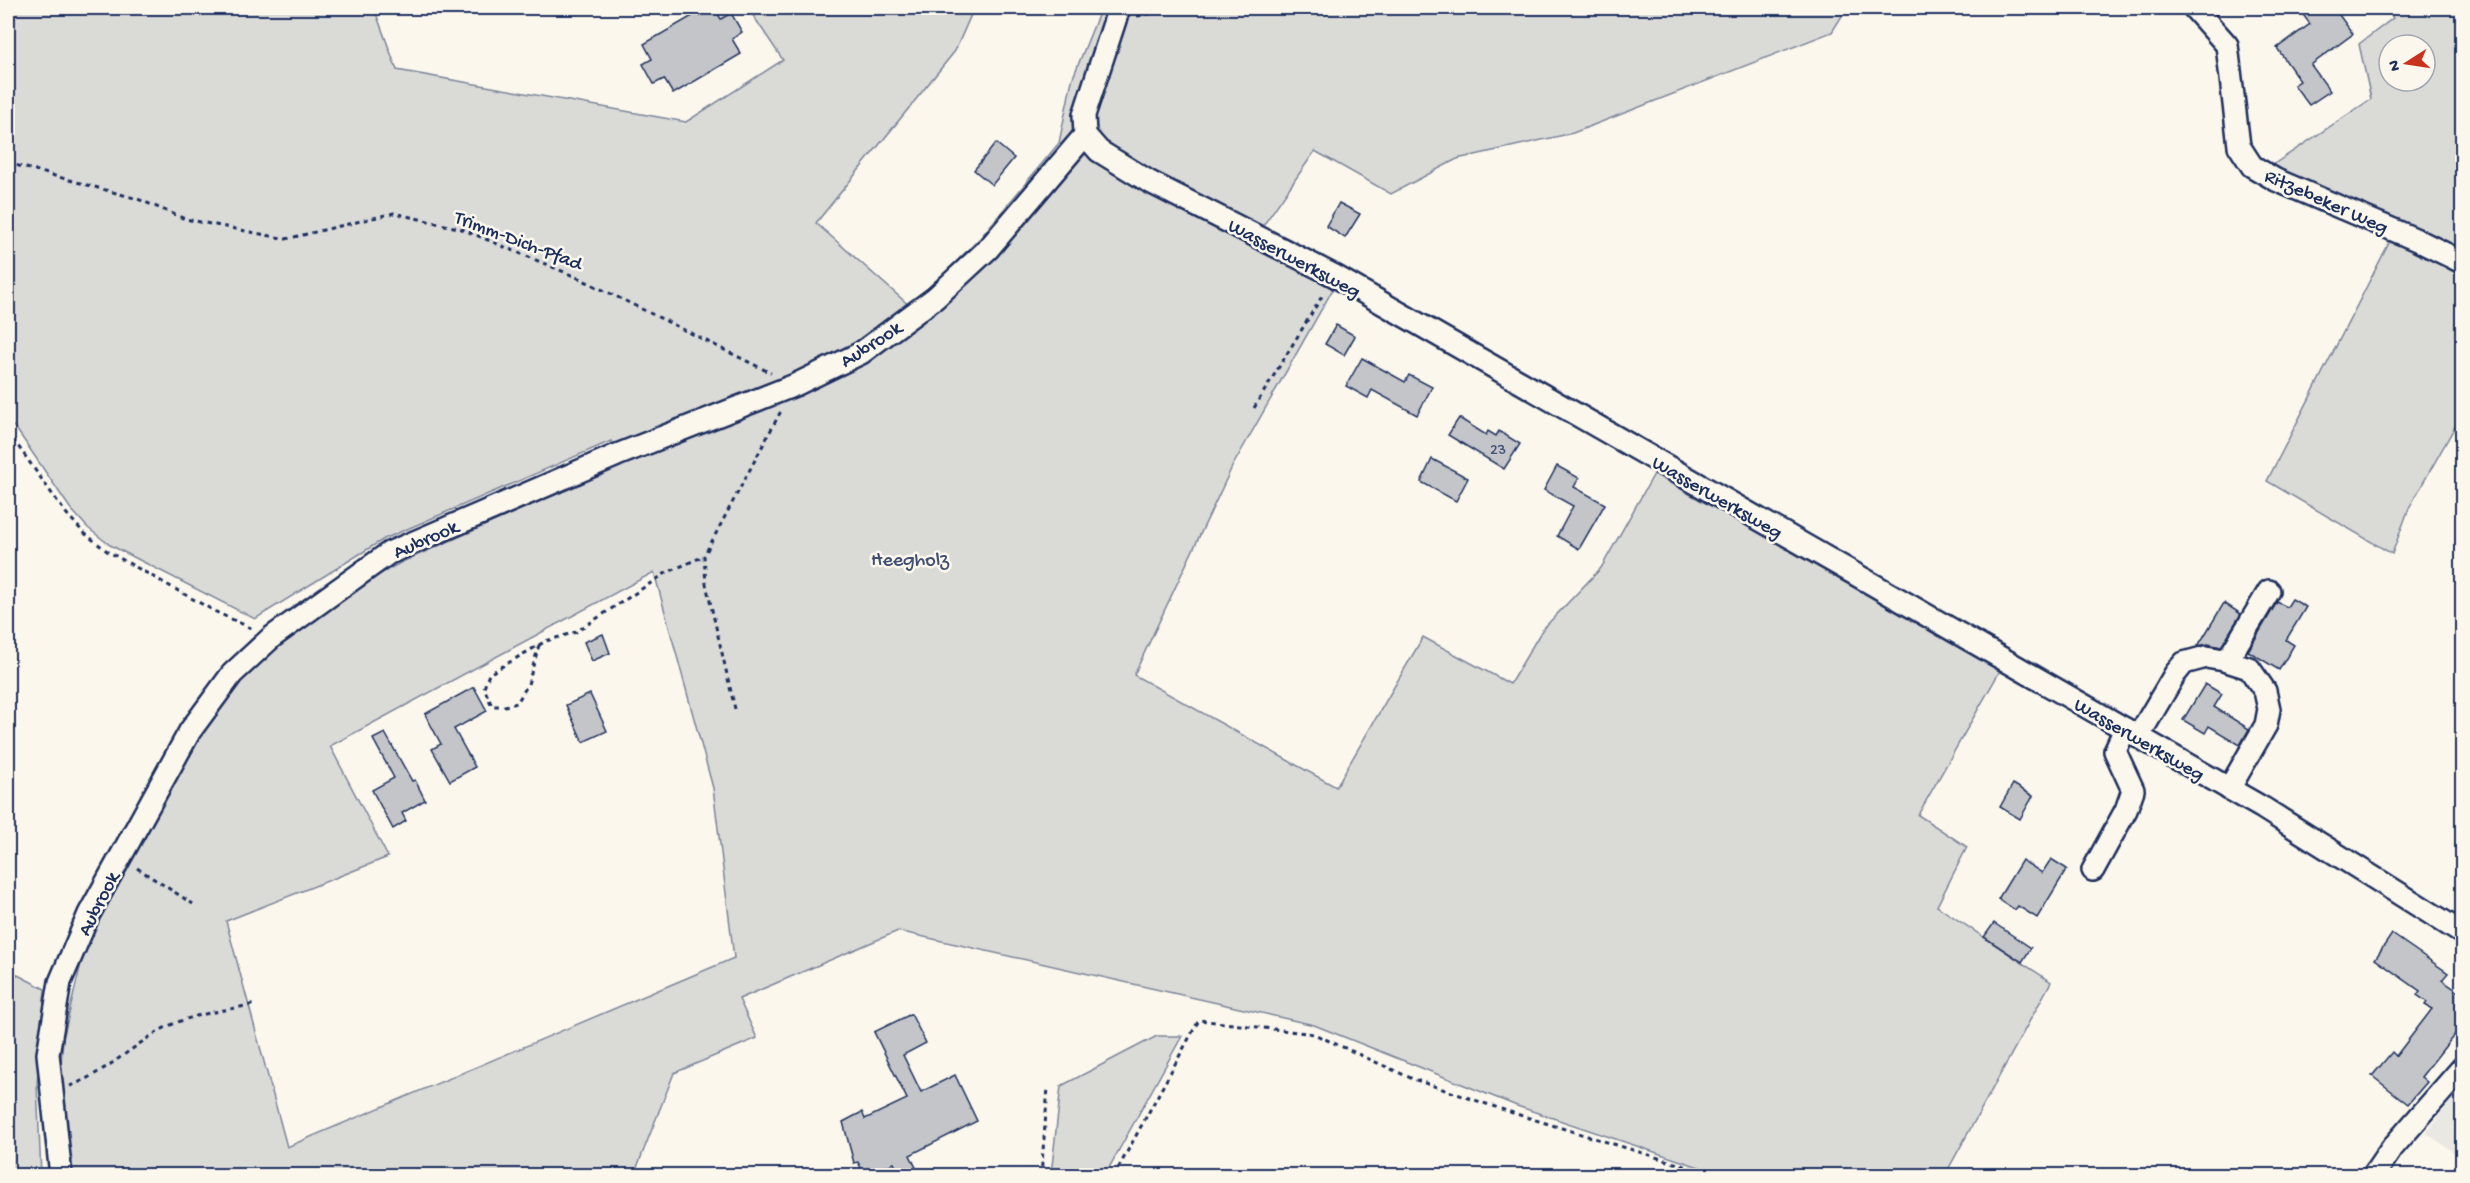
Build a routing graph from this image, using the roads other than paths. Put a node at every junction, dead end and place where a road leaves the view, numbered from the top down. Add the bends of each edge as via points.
1 (2194, 8) edge
2 (1117, 14) edge
3 (1085, 135) junction
4 (2463, 262) edge
5 (2269, 591) dead end
6 (2227, 661) junction
7 (2131, 733) junction
8 (2229, 789) junction
9 (2093, 870) dead end
10 (2463, 933) edge
11 (2463, 1068) edge
12 (61, 1176) edge
13 (2373, 1176) edge

1 - 4 street, Ritzebeker Weg via 2227,45 2239,146 2253,166 2276,180
2 - 3 street via 1084,114
3 - 7 street, Wasserwerksweg via 1099,151 1148,181 1335,276
3 - 12 street, Aubrook via 987,249 935,298 861,353 795,385 617,455 389,553 272,637 232,674 190,731 89,914 60,982 48,1054
5 - 6 street
6 - 7 street via 2206,657 2184,663
6 - 8 street via 2249,668 2265,691 2269,709 2266,725
7 - 8 street, Wasserwerksweg
7 - 9 street via 2115,751 2133,790
8 - 10 street, Wasserwerksweg
11 - 13 street via 2392,1148

